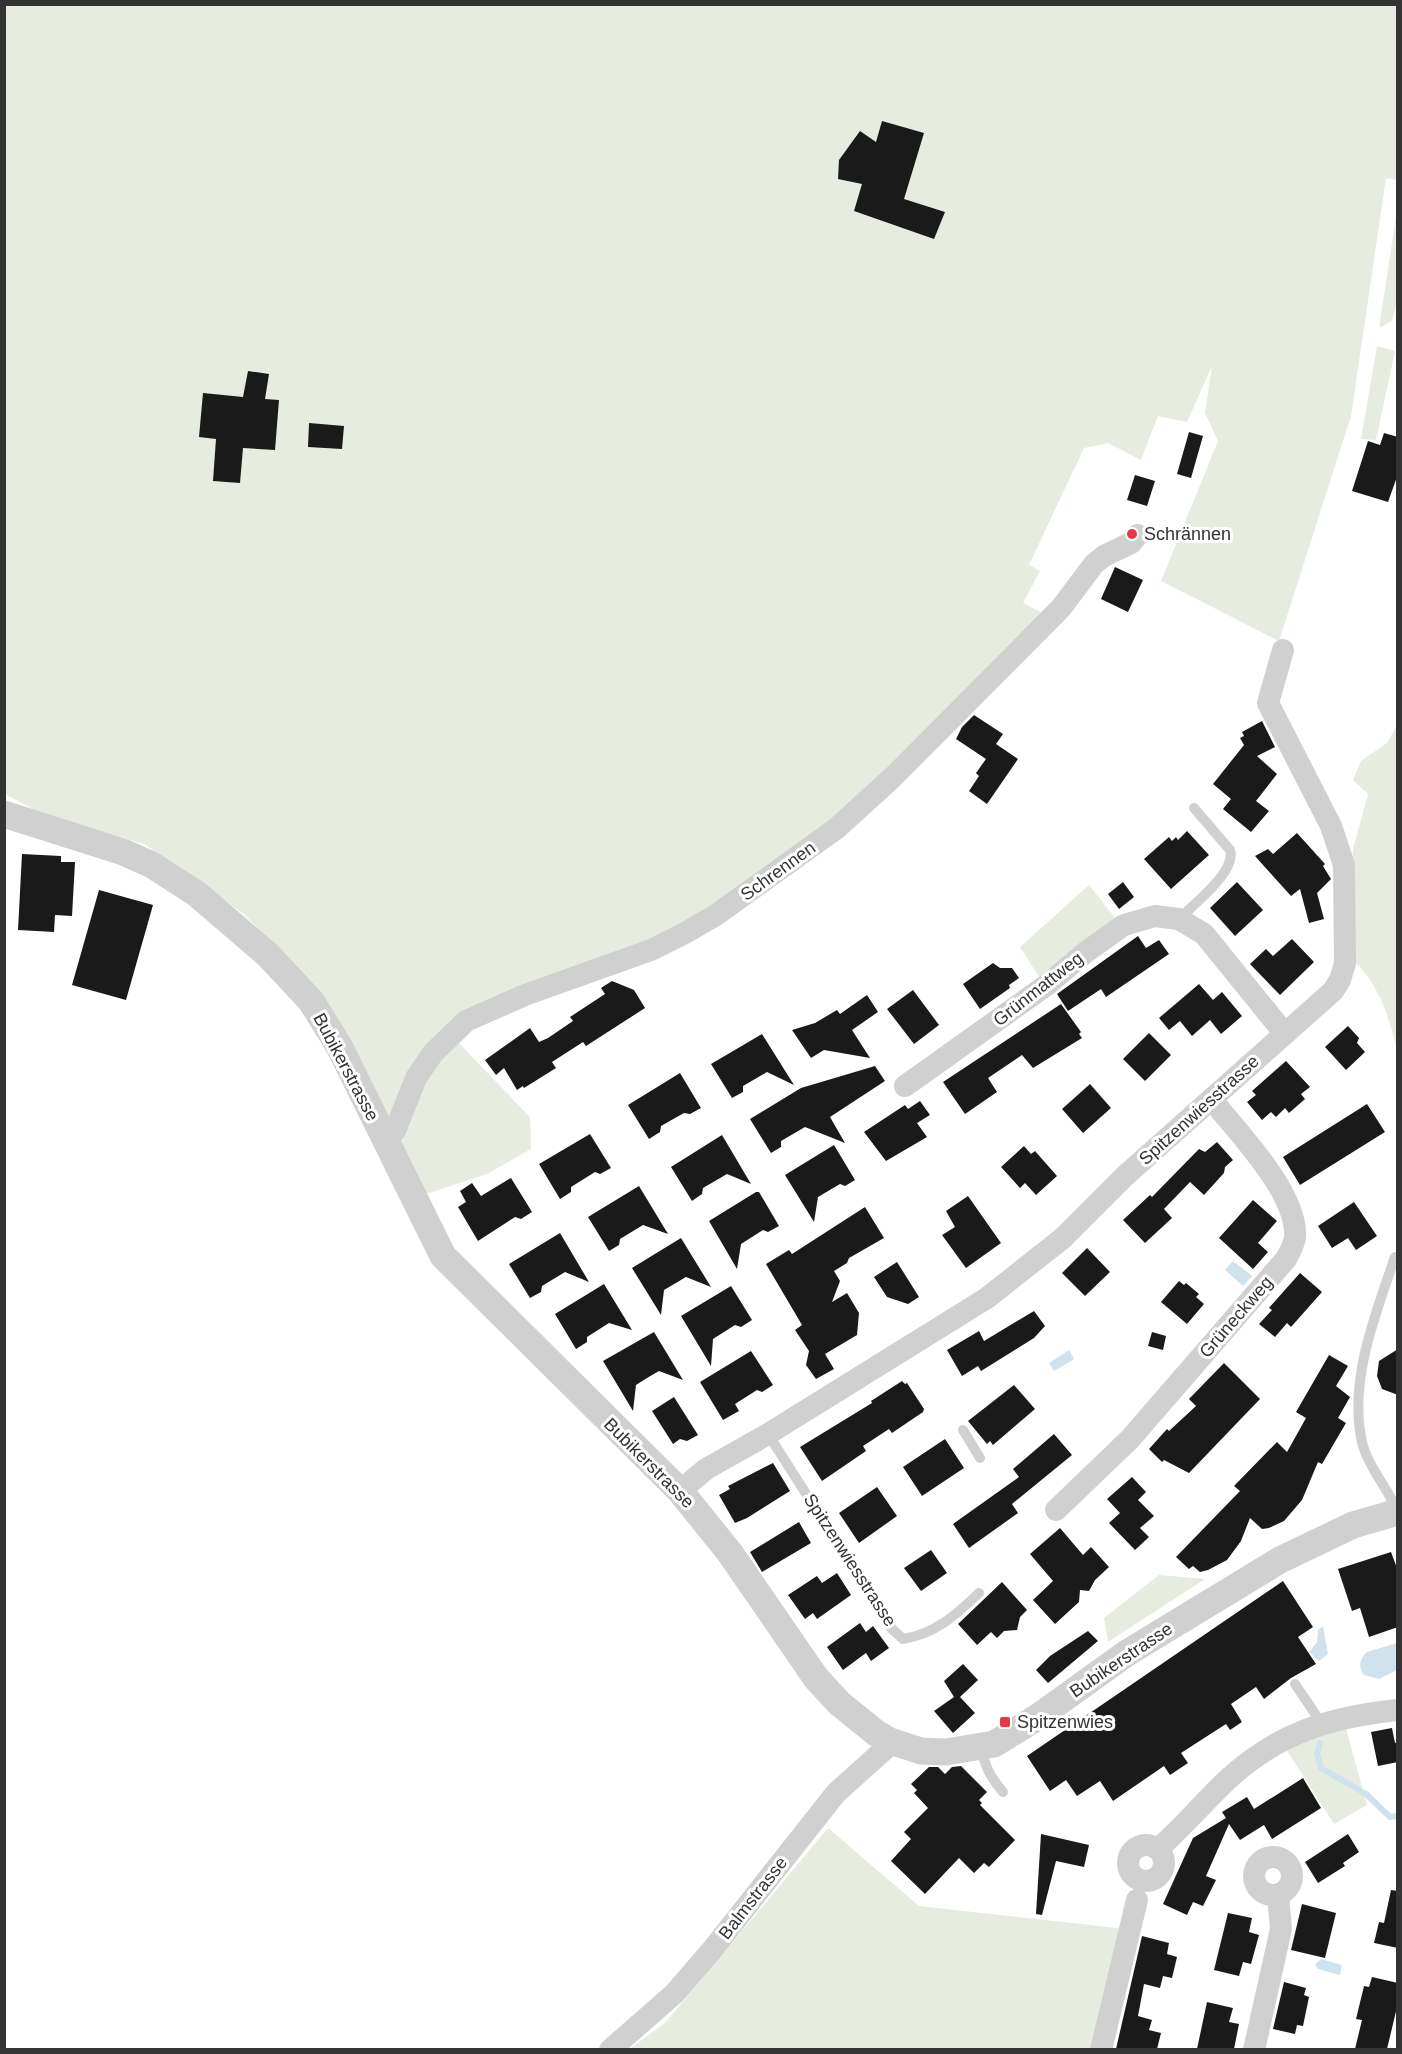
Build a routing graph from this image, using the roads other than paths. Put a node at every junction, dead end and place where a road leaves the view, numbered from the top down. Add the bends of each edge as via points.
1 (1138, 535) dead end
2 (1283, 650) dead end
3 (1194, 808) dead end
4 (4, 814) edge
5 (1179, 919) junction
6 (1285, 1034) junction
7 (905, 1086) dead end
8 (1212, 1100) junction
9 (383, 1138) junction
10 (1395, 1257) dead end
11 (963, 1430) dead end
12 (768, 1434) junction
13 (980, 1458) dead end
14 (680, 1491) junction
15 (1056, 1510) dead end
16 (1397, 1512) edge
17 (979, 1593) dead end
18 (1295, 1684) dead end
19 (1398, 1710) edge
20 (1322, 1724) junction
21 (890, 1741) junction
22 (982, 1747) junction
23 (1003, 1792) dead end
24 (1278, 1895) dead end
25 (610, 2049) edge
26 (1101, 2049) edge
27 (1254, 2049) edge

1 - 9 street, Schrennen via 1094,564 1061,608 837,828 686,933 466,1021 433,1053 416,1078 395,1131
2 - 6 street, Spitzenwiesstrasse via 1268,703 1340,847 1344,864 1345,963 1333,991
3 - 5 lane via 1233,857 1228,870
4 - 9 street, Bubikerstrasse via 152,865 222,914 311,1001 339,1046
5 - 6 street, Grünmattweg via 1204,934
5 - 7 street, Grünmattweg via 1155,916 1124,925
6 - 8 street, Spitzenwiesstrasse
8 - 12 street, Spitzenwiesstrasse via 1126,1175 1063,1238 987,1298
8 - 15 street, Grüneckweg via 1247,1143 1286,1202 1294,1229 1291,1249 1130,1439
9 - 14 street, Bubikerstrasse via 443,1256
10 - 16 lane via 1368,1346 1360,1383 1359,1416 1370,1463
11 - 13 lane
12 - 14 street, Spitzenwiesstrasse via 706,1469
12 - 17 lane, Spitzenwiesstrasse via 892,1629 903,1639 920,1636 949,1621
14 - 21 street, Bubikerstrasse via 730,1553 816,1678 839,1703
16 - 22 street, Bubikerstrasse via 1353,1525 1280,1560 1127,1653 1010,1736
18 - 20 lane
19 - 20 street via 1343,1716
20 - 26 street via 1288,1737 1251,1760 1158,1849 1145,1845 1131,1853 1129,1870 1139,1890
21 - 22 street, Bubikerstrasse via 921,1751
21 - 25 street, Balmstrasse via 836,1792 675,1993
22 - 23 lane via 991,1778
24 - 27 street via 1281,1929

